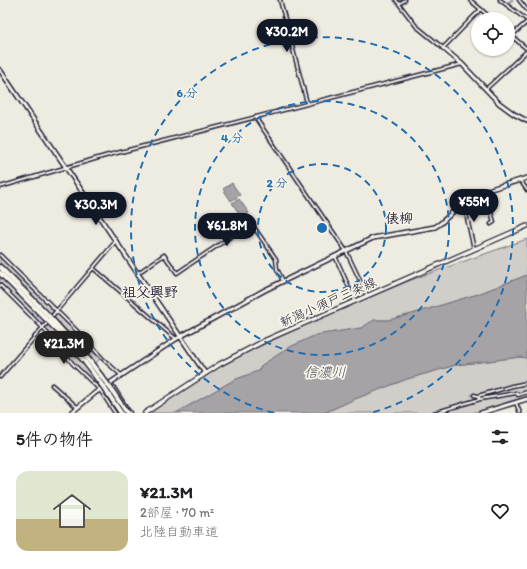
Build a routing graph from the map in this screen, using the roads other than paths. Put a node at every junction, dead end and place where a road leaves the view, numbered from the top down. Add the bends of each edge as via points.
1 (280, 0) edge
2 (396, 0) edge
3 (405, 0) edge
4 (470, 0) edge
5 (500, 0) edge
6 (519, 0) edge
7 (399, 4) junction
8 (481, 9) junction
9 (527, 10) edge
10 (484, 12) edge
11 (527, 21) edge
12 (515, 33) edge
13 (515, 39) edge
14 (443, 48) junction
15 (527, 49) edge
16 (462, 64) junction
17 (0, 70) edge
18 (486, 89) junction
19 (307, 103) junction
20 (255, 117) junction
21 (527, 120) edge
22 (66, 167) junction
23 (527, 178) edge
24 (520, 180) junction
25 (0, 187) edge
26 (527, 190) edge
27 (474, 194) junction
28 (462, 203) junction
29 (491, 224) dead end
30 (527, 226) edge
31 (116, 241) junction
32 (474, 249) junction
33 (346, 251) junction
34 (0, 255) edge
35 (335, 256) junction
36 (0, 267) edge
37 (93, 268) junction
38 (0, 273) edge
39 (138, 273) junction
40 (283, 281) junction
41 (0, 285) edge
42 (367, 295) junction
43 (355, 301) junction
44 (57, 311) junction
45 (53, 315) dead end
46 (46, 324) dead end
47 (42, 327) junction
48 (182, 337) junction
49 (176, 339) junction
50 (86, 360) junction
51 (205, 373) junction
52 (122, 376) junction
53 (0, 377) edge
54 (111, 383) junction
55 (527, 384) edge
56 (52, 385) dead end
57 (100, 390) junction
58 (527, 392) edge
59 (474, 394) dead end
60 (479, 397) junction
61 (527, 398) edge
62 (515, 402) junction
63 (77, 407) junction
64 (127, 408) junction
65 (71, 413) edge
66 (117, 413) edge
67 (121, 413) edge
68 (127, 413) edge
69 (130, 413) edge
70 (145, 413) edge
71 (434, 413) edge
72 (481, 413) edge
73 (520, 413) edge

1 - 19 street
2 - 7 street
3 - 7 street
4 - 8 street
5 - 11 street
6 - 9 street
7 - 14 street via 416,26
8 - 10 street
8 - 14 street
11 - 12 street
13 - 15 street
14 - 16 street
15 - 18 street
16 - 18 street
16 - 19 street
17 - 22 street
18 - 21 street via 504,108
19 - 20 street
20 - 22 street
20 - 33 street
22 - 25 street
22 - 31 street
23 - 24 street
24 - 26 street
24 - 27 street
27 - 28 street
27 - 29 street via 489,206 494,222
28 - 32 street
28 - 33 street via 435,227 377,237
30 - 32 main road, 新潟小須戸三条線
31 - 37 street
31 - 39 street
32 - 42 main road, 新潟小須戸三条線
33 - 35 street
33 - 42 street
34 - 44 street
35 - 40 street
35 - 43 street
36 - 50 highway via 52,319
37 - 44 street
37 - 49 street
38 - 50 highway
39 - 40 street via 164,255 177,273 251,222 276,259 277,269
39 - 48 street
40 - 48 street
41 - 47 street
42 - 43 main road, 新潟小須戸三条線
43 - 51 main road, 新潟小須戸三条線 via 266,340
44 - 45 street
44 - 52 street
46 - 47 street
47 - 53 street
47 - 57 street via 73,364
48 - 49 street
48 - 51 street
49 - 52 street
50 - 67 highway, bridge
50 - 68 highway, bridge via 108,384
51 - 70 main road, 新潟小須戸三条線
52 - 54 street
54 - 57 street
54 - 64 street
55 - 60 street
56 - 63 street
57 - 63 street
57 - 66 street
58 - 60 street via 518,395 516,393
59 - 60 street
60 - 71 street
61 - 62 street
62 - 72 street
62 - 73 street
63 - 65 street
64 - 66 street
64 - 69 street

